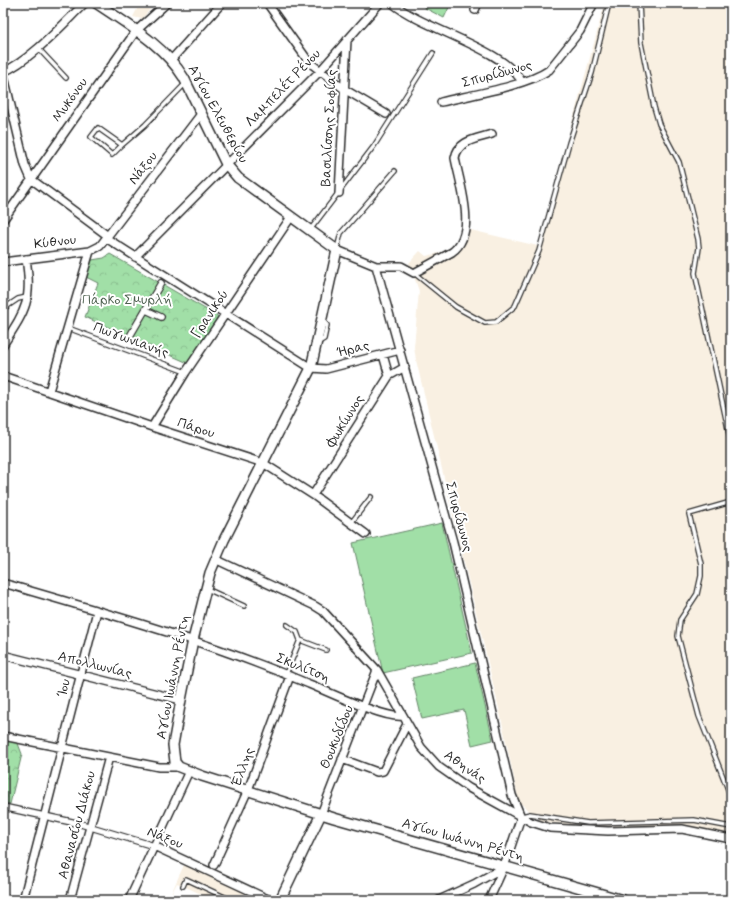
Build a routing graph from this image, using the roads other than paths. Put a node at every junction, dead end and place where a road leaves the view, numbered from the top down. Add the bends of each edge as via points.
1 (84, 3) edge
2 (96, 3) edge
3 (167, 3) edge
4 (222, 3) edge
5 (267, 3) edge
6 (380, 3) edge
7 (392, 3) edge
8 (478, 3) edge
9 (594, 3) edge
10 (609, 3) edge
11 (639, 3) edge
12 (474, 10) dead end
13 (136, 30) junction
14 (347, 40) junction
15 (38, 47) junction
16 (432, 53) dead end
17 (171, 60) junction
18 (320, 71) junction
19 (3, 72) edge
20 (66, 78) dead end
21 (522, 82) junction
22 (186, 83) junction
23 (344, 89) junction
24 (441, 102) dead end
25 (201, 114) junction
26 (386, 114) dead end
27 (492, 134) dead end
28 (122, 145) junction
29 (226, 164) junction
30 (394, 171) dead end
31 (31, 179) junction
32 (339, 193) junction
33 (291, 217) junction
34 (3, 220) edge
35 (310, 231) junction
36 (107, 237) junction
37 (337, 250) junction
38 (90, 251) junction
39 (135, 257) junction
40 (26, 259) junction
41 (3, 262) edge
42 (376, 266) junction
43 (414, 273) junction
44 (161, 283) dead end
45 (28, 297) junction
46 (3, 309) edge
47 (146, 310) junction
48 (225, 315) junction
49 (161, 317) dead end
50 (68, 328) junction
51 (130, 336) dead end
52 (3, 345) edge
53 (400, 350) junction
54 (383, 355) junction
55 (405, 367) junction
56 (311, 368) junction
57 (186, 372) junction
58 (3, 376) edge
59 (389, 376) junction
60 (50, 391) junction
61 (152, 427) junction
62 (731, 443) edge
63 (263, 463) junction
64 (313, 495) junction
65 (371, 497) dead end
66 (731, 502) edge
67 (351, 523) junction
68 (366, 534) dead end
69 (215, 559) junction
70 (3, 583) edge
71 (205, 589) junction
72 (244, 606) dead end
73 (97, 611) junction
74 (287, 625) dead end
75 (193, 640) junction
76 (300, 640) junction
77 (326, 650) dead end
78 (3, 655) edge
79 (377, 670) junction
80 (81, 674) junction
81 (288, 675) junction
82 (181, 700) junction
83 (364, 706) junction
84 (403, 716) junction
85 (407, 724) junction
86 (3, 736) edge
87 (62, 748) junction
88 (109, 757) junction
89 (342, 759) junction
90 (179, 767) junction
91 (189, 771) junction
92 (248, 790) junction
93 (731, 797) edge
94 (3, 807) edge
95 (321, 814) junction
96 (45, 815) junction
97 (521, 817) junction
98 (90, 827) junction
99 (731, 827) edge
100 (731, 840) edge
101 (154, 846) junction
102 (214, 865) dead end
103 (504, 867) junction
104 (183, 886) dead end
105 (597, 896) edge
106 (23, 900) edge
107 (70, 900) edge
108 (129, 900) edge
109 (231, 900) edge
110 (270, 900) edge
111 (280, 900) edge
112 (440, 900) edge
113 (489, 900) edge
114 (623, 900) edge

1 - 15 street
2 - 13 street, Αγίου Ελευθερίου
3 - 13 street, Μυκόνου
4 - 17 street
5 - 18 street via 309,62
6 - 14 street, Λαμπελέτ Ρένου
7 - 21 street via 425,23 498,58 512,68
8 - 12 street
9 - 21 street, Σπυρίδωνος via 580,31 549,70
10 - 43 lane via 592,73 539,250 515,306 496,322 485,323 456,308
11 - 62 lane via 641,43 654,107 659,124 679,162 698,240 695,273
13 - 17 street, Αγίου Ελευθερίου
13 - 31 street, Μυκόνου
14 - 18 street, Λαμπελέτ Ρένου
14 - 23 street, Βασιλίσσης Σοφίας
15 - 19 street
15 - 20 lane
16 - 32 lane via 374,146
17 - 22 street, Αγίου Ελευθερίου
18 - 23 street
18 - 29 street, Λαμπελέτ Ρένου
19 - 31 street via 25,165
21 - 24 street, Σπυρίδωνος
22 - 25 street, Αγίου Ελευθερίου
22 - 28 lane
23 - 26 street
23 - 32 street, Βασιλίσσης Σοφίας
25 - 29 street, Αγίου Ελευθερίου
25 - 36 street, Νάξου
27 - 43 street via 463,143 456,152 466,222 461,243 452,252
28 - 28 lane via 98,128 91,137 112,155
29 - 33 street, Αγίου Ελευθερίου via 244,183
29 - 39 street, Λαμπελέτ Ρένου
30 - 37 lane via 340,233
31 - 34 street, Μυκόνου
31 - 36 street
32 - 35 lane, Βασιλίσσης Σοφίας
33 - 35 street, Αγίου Ελευθερίου
33 - 48 street, Γρανικού
35 - 37 street, Αγίου Ελευθερίου
36 - 38 street, Κύθνου via 100,246
36 - 39 street
37 - 42 street
37 - 56 street, Αγίου Ιωάννη Ρέντη
38 - 40 street, Κύθνου
38 - 50 street
39 - 48 street
40 - 41 street, Κύθνου
40 - 45 street via 30,287
42 - 43 street via 401,266
42 - 53 street, Σπυρίδωνος
44 - 47 street
45 - 46 lane via 18,299
45 - 52 street via 20,318
47 - 49 street
47 - 51 street
48 - 56 street
48 - 57 street, Γρανικού
50 - 57 lane, Πωγωνιανής
50 - 60 street
53 - 54 street, Ήρας
53 - 55 street, Σπυρίδωνος
54 - 56 street, Ήρας via 326,369
54 - 59 street
55 - 59 street, Φωκίωνος
55 - 97 street, Σπυρίδωνος via 453,542 512,795
56 - 63 street, Αγίου Ιωάννη Ρέντη
57 - 61 street, Γρανικού
58 - 60 street, Πάρου
59 - 64 street, Φωκίωνος
60 - 61 street, Πάρου
61 - 63 street, Πάρου
63 - 64 street, Πάρου
63 - 69 street, Αγίου Ιωάννη Ρέντη
64 - 67 street, Πάρου
65 - 67 lane
66 - 93 lane via 690,514 701,564 701,576 697,594 682,617 678,632 699,716
67 - 68 street, Πάρου
69 - 71 street, Αγίου Ιωάννη Ρέντη
69 - 79 street, Αθηνάς via 316,606
70 - 73 street, Σκυλίτση
71 - 72 lane
71 - 75 street, Αγίου Ιωάννη Ρέντη
73 - 75 street, Σκυλίτση
73 - 80 street, Ίου
74 - 76 lane via 297,632
75 - 81 street, Σκυλίτση
75 - 82 street, Αγίου Ιωάννη Ρέντη
76 - 77 lane
76 - 81 lane
78 - 80 street, Απολλωνίας
79 - 83 street, Θουκυδίδου
79 - 84 street, Αθηνάς
80 - 82 street, Απολλωνίας
80 - 87 street, Ίου
81 - 83 street, Σκυλίτση
81 - 92 street, Έλλης
82 - 90 street, Αγίου Ιωάννη Ρέντη via 173,745 175,762
83 - 84 street, Σκυλίτση via 392,716
83 - 89 street, Θουκυδίδου
84 - 85 street, Αθηνάς
85 - 89 street via 383,771 377,772
85 - 97 street, Αθηνάς via 421,747 439,767 469,788
86 - 87 street
87 - 88 street
87 - 96 street, Ίου
88 - 90 street via 159,767
88 - 98 street, Αθανασίου Διάκου
89 - 95 street, Θουκυδίδου
90 - 91 street, Αγίου Ιωάννη Ρέντη
91 - 92 street, Αγίου Ιωάννη Ρέντη
91 - 101 street
92 - 95 street, Αγίου Ιωάννη Ρέντη
92 - 102 street, Έλλης
94 - 96 street, Νάξου
95 - 103 street, Αγίου Ιωάννη Ρέντη
95 - 111 street
96 - 98 street, Νάξου
96 - 106 street, Ίου
97 - 99 lane via 530,814 588,823 694,820
97 - 100 street, Αθηνάς via 559,829 682,829
97 - 103 street
98 - 101 street, Νάξου
98 - 107 street, Αθανασίου Διάκου
101 - 108 street
101 - 110 street, Νάξου
103 - 105 street, Αγίου Ιωάννη Ρέντη
103 - 112 street
103 - 113 street
104 - 109 lane via 186,879
105 - 114 street, Αγίου Ιωάννη Ρέντη

